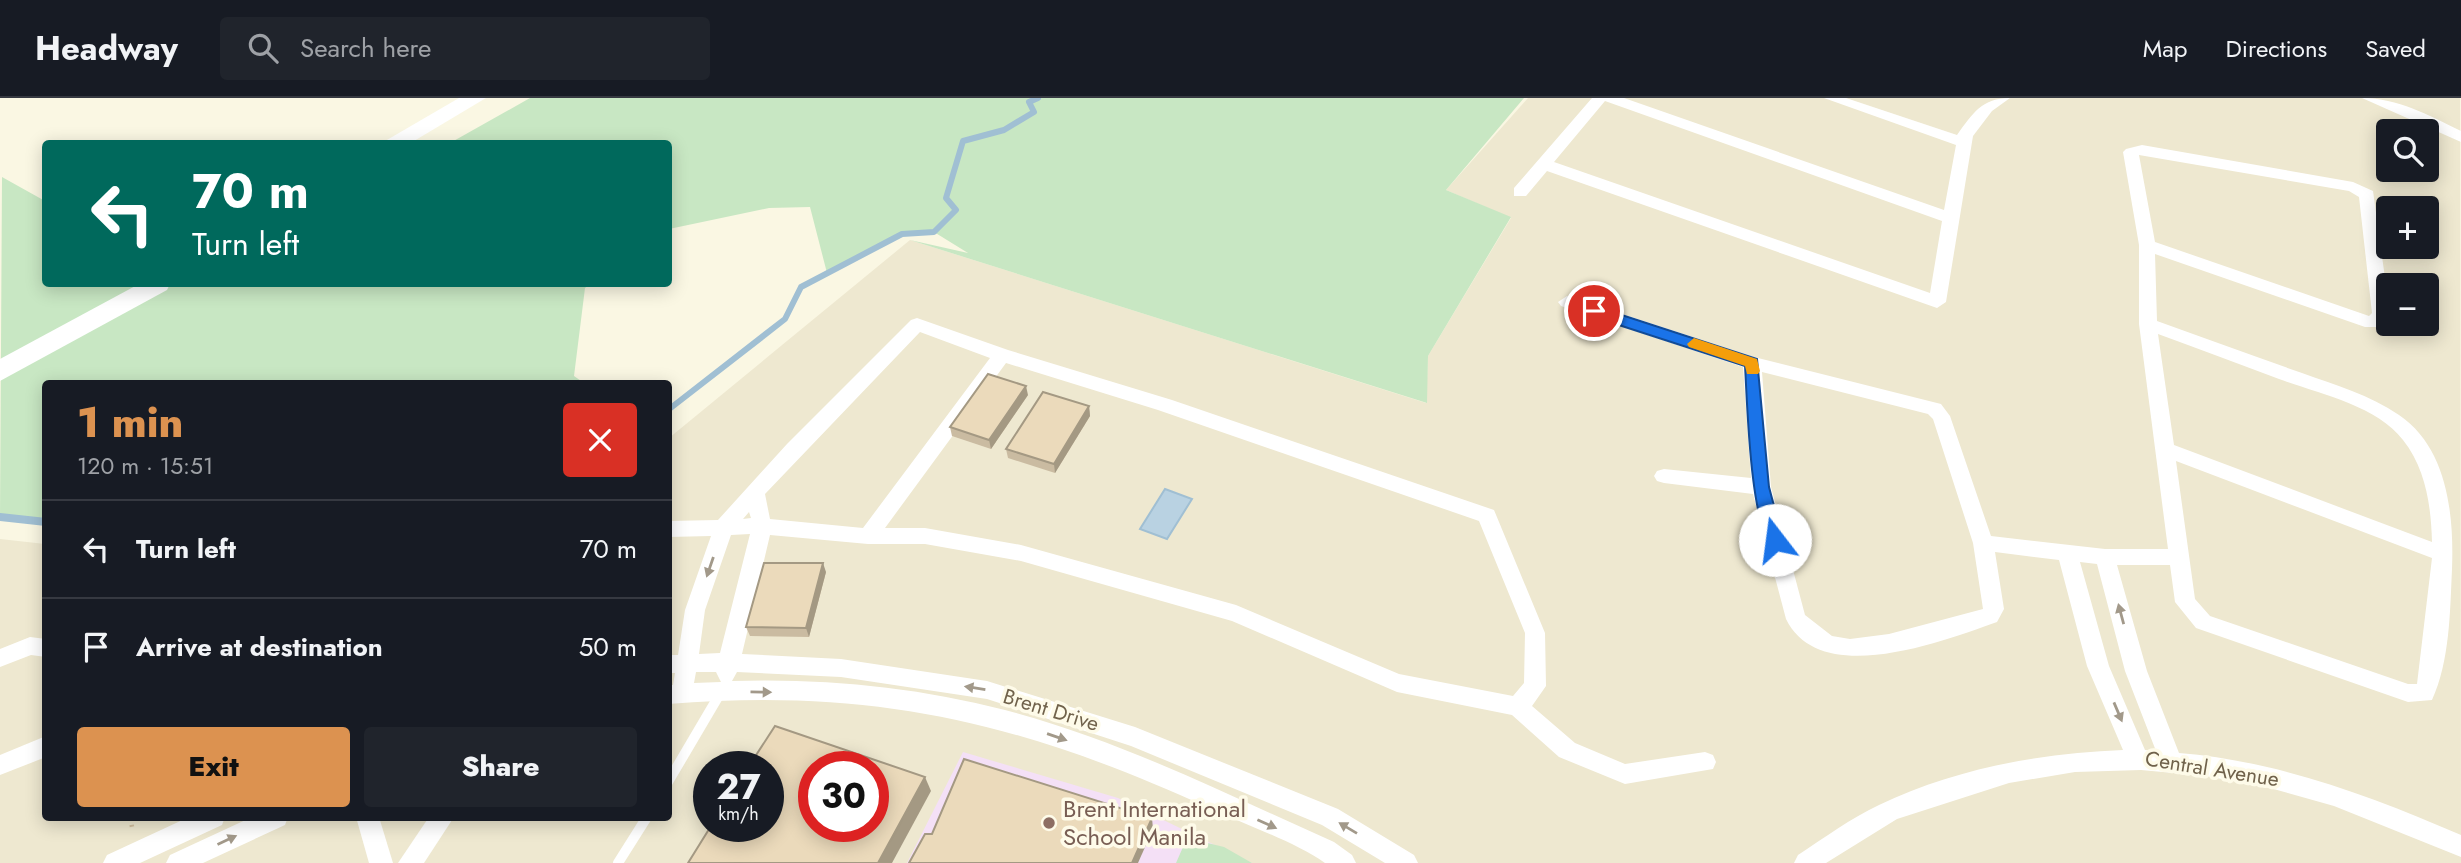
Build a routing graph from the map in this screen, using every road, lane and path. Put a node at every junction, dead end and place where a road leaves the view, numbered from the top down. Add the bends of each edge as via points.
1 (475, 98) edge
2 (497, 98) edge
3 (1600, 98) edge
4 (1610, 98) edge
5 (1831, 98) edge
6 (2003, 98) edge
7 (2374, 99) edge
8 (2461, 137) edge
9 (398, 140) edge
10 (421, 140) edge
11 (1963, 142) junction
12 (1543, 164) junction
13 (1520, 192) dead end
14 (1951, 218) junction
15 (2147, 245) junction
16 (147, 287) edge
17 (124, 293) edge
18 (1567, 302) dead end
19 (2148, 324) junction
20 (1002, 355) junction
21 (0, 357) edge
22 (1752, 363) junction
23 (0, 371) edge
24 (2166, 450) junction
25 (1664, 476) dead end
26 (1761, 487) junction
27 (755, 494) junction
28 (725, 525) junction
29 (762, 526) junction
30 (672, 529) edge
31 (868, 536) junction
32 (1983, 543) junction
33 (2067, 553) junction
34 (2442, 554) junction
35 (2181, 556) junction
36 (2105, 557) junction
37 (42, 648) edge
38 (0, 657) edge
39 (729, 662) junction
40 (679, 663) edge
41 (721, 691) junction
42 (675, 694) edge
43 (1518, 706) junction
44 (1135, 737) junction
45 (42, 748) edge
46 (1119, 758) junction
47 (2137, 758) junction
48 (2171, 760) junction
49 (1705, 762) dead end
50 (0, 765) edge
51 (672, 775) edge
52 (205, 821) edge
53 (268, 821) edge
54 (368, 821) edge
55 (440, 821) edge
56 (644, 821) edge
57 (2461, 846) edge
58 (115, 863) edge
59 (178, 863) edge
60 (381, 863) edge
61 (410, 863) edge
62 (618, 863) edge
63 (1344, 863) edge
64 (1406, 863) edge
65 (1806, 863) edge

1 - 9 main road
2 - 10 main road
3 - 12 street
4 - 14 street
5 - 11 street
6 - 11 street via 1987,108
7 - 8 street
11 - 14 street
12 - 13 street
12 - 14 street via 1937,302
15 - 15 street via 2131,152 2135,150 2353,187 2367,195 2381,315 2371,323
15 - 19 street
16 - 17 main road
17 - 21 main road
17 - 23 main road
18 - 22 street
19 - 24 street
19 - 34 street via 2386,414 2410,434 2425,455 2444,526
20 - 27 street via 917,324
20 - 31 street
20 - 43 street via 1142,397 1487,516 1535,632 1535,686
22 - 26 street
22 - 32 street via 1934,409 1941,416
24 - 34 street
24 - 35 street
25 - 26 street
26 - 32 street via 1796,619 1812,635 1836,647 1862,648 1990,616 1994,609
27 - 28 street
27 - 29 street
28 - 29 street
28 - 30 street
28 -> 40 street
29 - 31 street
29 - 39 street
31 - 43 street via 925,536 1021,553 1236,614 1397,683
32 - 33 street
33 - 36 street
33 -> 47 street via 2098,666
34 - 35 street via 2431,676 2424,693 2408,693 2203,622 2185,602
35 - 36 street
48 -> 36 street via 2136,671
37 - 38 street via 30,646
39 - 40 street, Brent Drive
39 - 41 street
44 -> 39 street, Brent Drive via 987,690 841,668
40 - 42 street
41 - 42 street, Brent Drive
41 -> 46 street, Brent Drive via 866,695 1008,721
41 - 51 lane
43 - 49 street via 1567,750 1625,774
44 - 46 street
64 -> 44 street, Brent Drive via 1330,817
45 - 50 street
46 -> 63 street, Brent Drive via 1326,850
47 - 48 street, Central Avenue
47 - 65 street, Central Avenue via 2067,761 1983,778 1884,814
48 - 57 street, Central Avenue via 2279,778 2409,822
52 - 58 street
59 -> 53 street
54 - 60 street
55 - 61 street
56 - 62 lane

